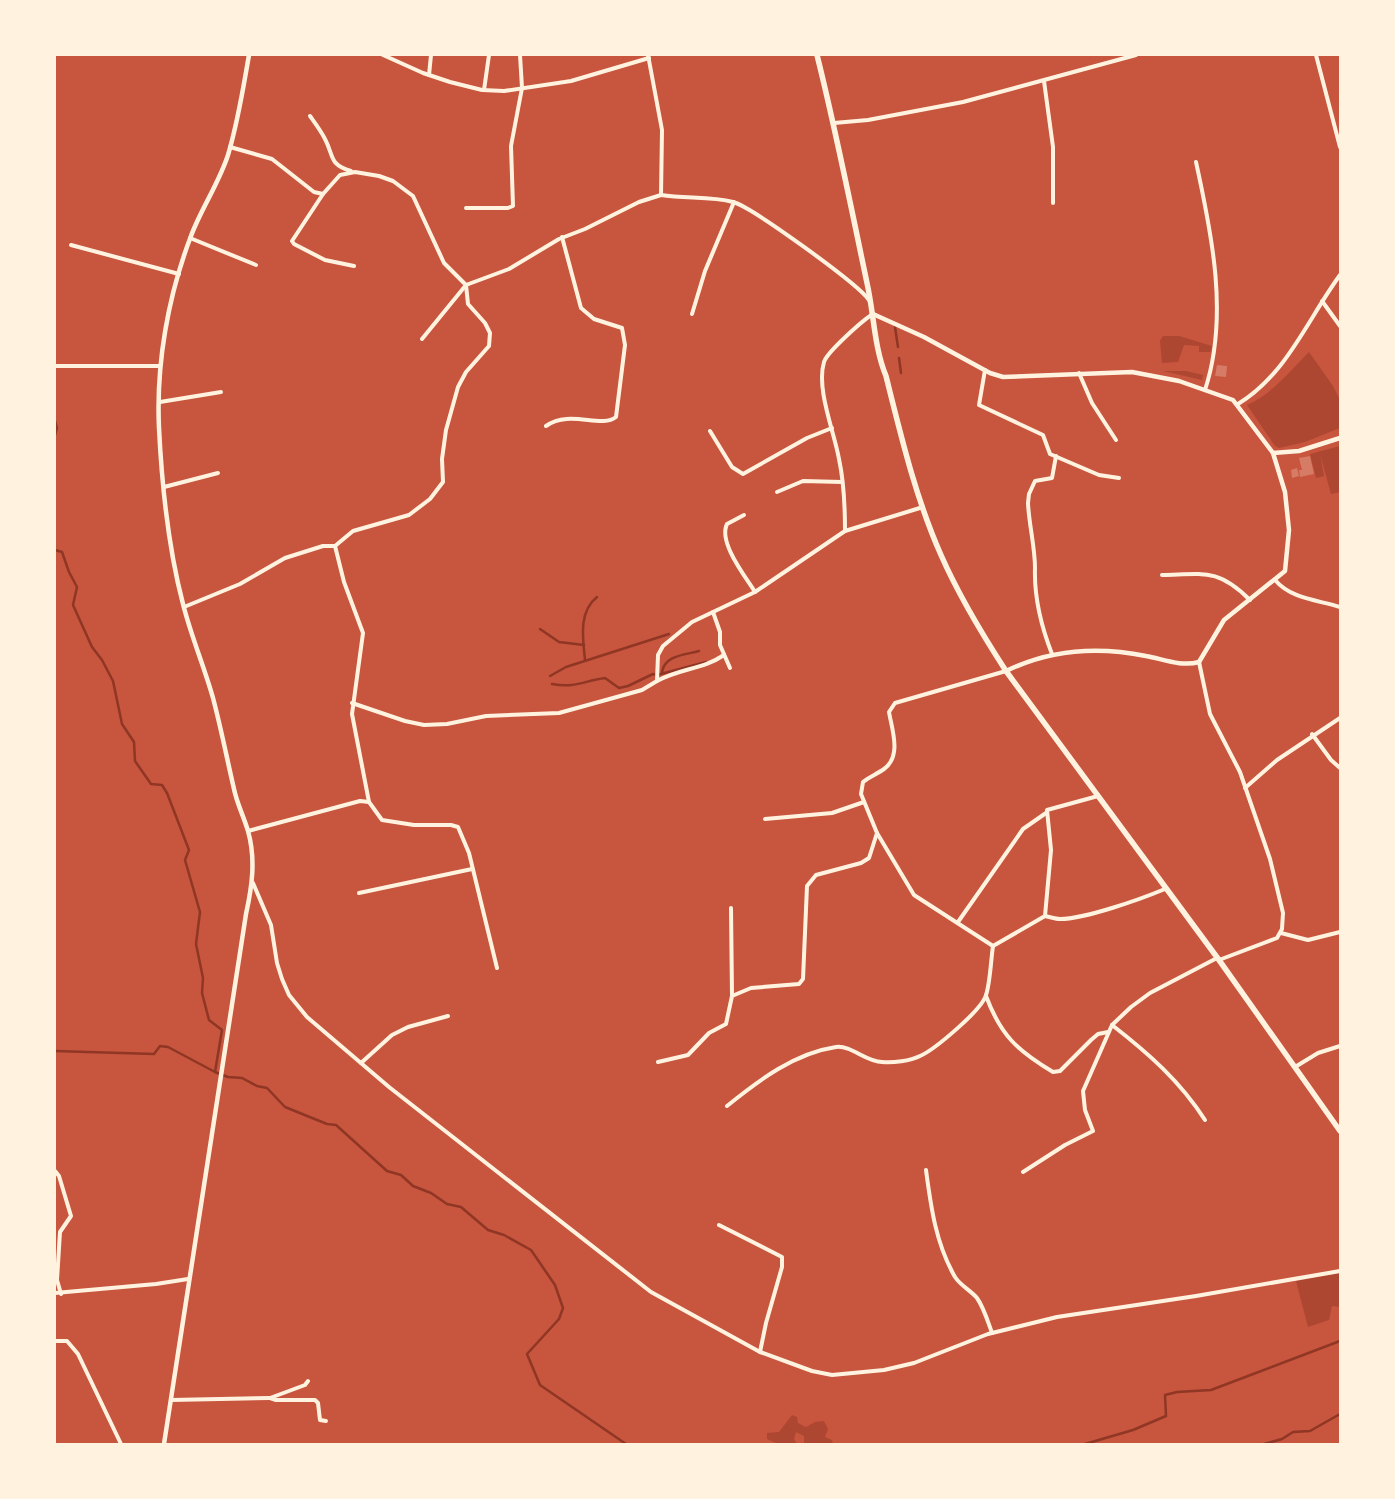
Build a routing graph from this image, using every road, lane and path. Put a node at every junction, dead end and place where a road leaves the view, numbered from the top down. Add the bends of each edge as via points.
1 (249, 55) edge
2 (383, 55) edge
3 (431, 55) edge
4 (489, 55) edge
5 (520, 55) edge
6 (817, 55) edge
7 (1136, 55) edge
8 (1316, 55) edge
9 (649, 56) edge
10 (429, 75) junction
11 (1044, 81) junction
12 (522, 88) junction
13 (484, 90) junction
14 (310, 116) dead end
15 (834, 123) junction
16 (230, 147) junction
17 (1340, 147) edge
18 (1196, 162) dead end
19 (356, 172) junction
20 (323, 194) junction
21 (661, 195) junction
22 (734, 202) junction
23 (1053, 203) dead end
24 (466, 208) dead end
25 (562, 237) junction
26 (190, 238) junction
27 (71, 245) dead end
28 (256, 265) dead end
29 (354, 266) dead end
30 (179, 274) junction
31 (1340, 275) edge
32 (466, 285) junction
33 (1322, 300) junction
34 (872, 307) junction
35 (692, 314) dead end
36 (873, 314) junction
37 (1340, 326) edge
38 (422, 339) dead end
39 (55, 366) edge
40 (160, 366) junction
41 (985, 370) junction
42 (1079, 373) junction
43 (1205, 390) junction
44 (221, 392) dead end
45 (160, 402) junction
46 (1238, 404) junction
47 (546, 426) dead end
48 (832, 428) junction
49 (710, 431) dead end
50 (1340, 438) edge
51 (1116, 440) dead end
52 (1273, 453) junction
53 (1056, 456) junction
54 (218, 473) dead end
55 (1119, 478) dead end
56 (842, 482) junction
57 (164, 487) junction
58 (777, 492) dead end
59 (923, 507) junction
60 (744, 516) dead end
61 (845, 531) junction
62 (335, 546) junction
63 (1162, 575) dead end
64 (1275, 580) junction
65 (755, 592) junction
66 (1250, 600) junction
67 (184, 607) junction
68 (1340, 607) edge
69 (713, 612) junction
70 (1052, 654) junction
71 (724, 655) junction
72 (1199, 662) junction
73 (730, 668) dead end
74 (1006, 672) junction
75 (657, 681) junction
76 (352, 703) junction
77 (1340, 718) edge
78 (1312, 734) junction
79 (1340, 768) edge
80 (1245, 788) junction
81 (1098, 796) junction
82 (369, 802) junction
83 (864, 802) junction
84 (1046, 812) junction
85 (765, 819) dead end
86 (248, 831) junction
87 (877, 833) junction
88 (472, 869) junction
89 (253, 883) junction
90 (1165, 889) junction
91 (359, 893) dead end
92 (731, 908) dead end
93 (1045, 916) junction
94 (958, 922) junction
95 (1340, 932) edge
96 (1281, 933) junction
97 (993, 946) junction
98 (1218, 959) junction
99 (498, 968) dead end
100 (732, 996) junction
101 (986, 996) junction
102 (448, 1016) dead end
103 (1112, 1025) junction
104 (1108, 1032) junction
105 (1340, 1046) edge
106 (658, 1062) dead end
107 (361, 1063) junction
108 (1295, 1067) junction
109 (727, 1106) dead end
110 (1205, 1120) dead end
111 (1340, 1131) edge
112 (926, 1170) dead end
113 (55, 1171) edge
114 (1024, 1172) dead end
115 (719, 1224) dead end
116 (1340, 1271) edge
117 (188, 1279) junction
118 (55, 1293) edge
119 (61, 1294) junction
120 (992, 1333) junction
121 (55, 1341) edge
122 (760, 1352) junction
123 (308, 1381) dead end
124 (270, 1398) junction
125 (171, 1400) junction
126 (326, 1421) dead end
127 (121, 1444) edge
128 (164, 1444) edge

1 - 16 street
2 - 10 street
3 - 10 street
4 - 13 street
5 - 12 street
6 - 15 main road
7 - 11 street
8 - 17 street
9 - 12 street via 578,79
9 - 21 street via 662,130
10 - 13 street
11 - 15 street via 929,109
11 - 23 street via 1053,147
12 - 13 street via 504,92
12 - 24 street via 511,146 513,206
14 - 19 street via 325,140 331,158 343,168
15 - 34 main road
16 - 20 street via 272,159 314,192
16 - 26 street
18 - 43 street via 1212,236 1216,304 1210,377
19 - 20 street via 340,175
19 - 32 street via 392,181 413,196 444,263
20 - 29 street via 292,241 325,260
21 - 22 street
21 - 25 street
22 - 34 street via 754,211 841,276 868,298
22 - 35 street via 705,271
25 - 32 street via 509,269
25 - 47 street via 581,308 594,318 622,328 625,345 616,417 604,421 565,419
26 - 28 street
26 - 30 street
27 - 30 street
30 - 40 street
31 - 33 street
32 - 38 street
32 - 62 street via 468,304 485,323 490,340 485,353 466,372 452,405 442,459 443,482 408,515 353,531
33 - 37 street
33 - 46 street via 1280,367 1264,386
34 - 36 main road
36 - 41 street
36 - 48 street via 824,361 826,411
36 - 59 main road via 878,357
39 - 40 street
40 - 45 street
41 - 42 street via 1003,377
41 - 53 street via 979,405 1043,435 1048,451
42 - 43 street via 1152,374
42 - 51 street via 1092,403
43 - 46 street
44 - 45 street
45 - 57 street
46 - 52 street
48 - 49 street via 742,474 732,467
48 - 56 street
50 - 52 street via 1299,451
52 - 64 street via 1285,492 1289,530 1286,567
53 - 55 street
53 - 70 street via 1052,478 1035,481 1028,503 1035,569 1033,582 1040,622
54 - 57 street
56 - 58 street via 803,481
56 - 61 street
57 - 67 street via 172,561
59 - 61 street
59 - 74 main road via 945,562
60 - 65 street via 727,524 725,535
61 - 65 street
62 - 67 street via 323,546 285,558 240,584
62 - 76 street via 363,633
63 - 66 street via 1215,575 1234,585
64 - 66 street
64 - 68 street via 1293,594
65 - 69 street
66 - 72 street via 1218,627
67 - 86 street
69 - 71 street
69 - 75 street via 692,622 663,646 658,655
70 - 72 street via 1097,650 1173,662
70 - 74 street
71 - 73 street
71 - 75 street via 716,661
72 - 80 street via 1210,714
74 - 81 main road
74 - 83 street via 895,703 889,712 894,753 884,769 863,782 860,794
75 - 76 street via 642,690 559,713 486,716 447,724 424,725 405,721
76 - 82 street
77 - 78 street
78 - 79 street
78 - 80 street
80 - 96 street via 1276,882 1283,913
81 - 84 street
81 - 90 main road
82 - 86 street via 360,801
82 - 88 street via 382,820 458,828 469,852
83 - 85 street via 832,813
83 - 87 street
84 - 93 street via 1051,850
84 - 94 street via 1023,829
86 - 89 street
87 - 94 street via 914,895
87 - 100 street via 869,858 810,879 803,979 800,984 750,988
88 - 91 street
88 - 99 street
89 - 107 street via 271,925 277,963 289,995 307,1017
89 - 117 street
90 - 93 street via 1085,914 1060,919
90 - 98 main road
92 - 100 street
93 - 97 street
94 - 97 street
95 - 96 street via 1308,940
96 - 98 street via 1277,938
97 - 101 street
98 - 103 street via 1150,993
98 - 108 main road
100 - 106 street via 726,1024 709,1033 688,1055
101 - 104 street via 992,1012 1021,1052 1053,1072 1060,1071 1098,1034
101 - 109 street via 965,1022 919,1057 880,1062 861,1057 847,1048 823,1049 758,1080
102 - 107 street via 392,1035
103 - 104 street
103 - 110 street via 1139,1045 1176,1081
104 - 114 street via 1083,1092 1085,1110 1093,1131
105 - 108 street via 1318,1053
107 - 122 street via 650,1292
108 - 111 main road
112 - 120 street via 940,1246 961,1286 976,1297
113 - 119 street via 71,1216 60,1232 58,1280
115 - 122 street via 782,1257
116 - 120 street via 1057,1317
117 - 119 street
117 - 125 street
118 - 119 street
120 - 122 street via 914,1363 855,1373 812,1371
121 - 127 street via 67,1341 78,1354
123 - 124 street
124 - 125 street
124 - 126 street via 315,1400 320,1420
125 - 128 street

